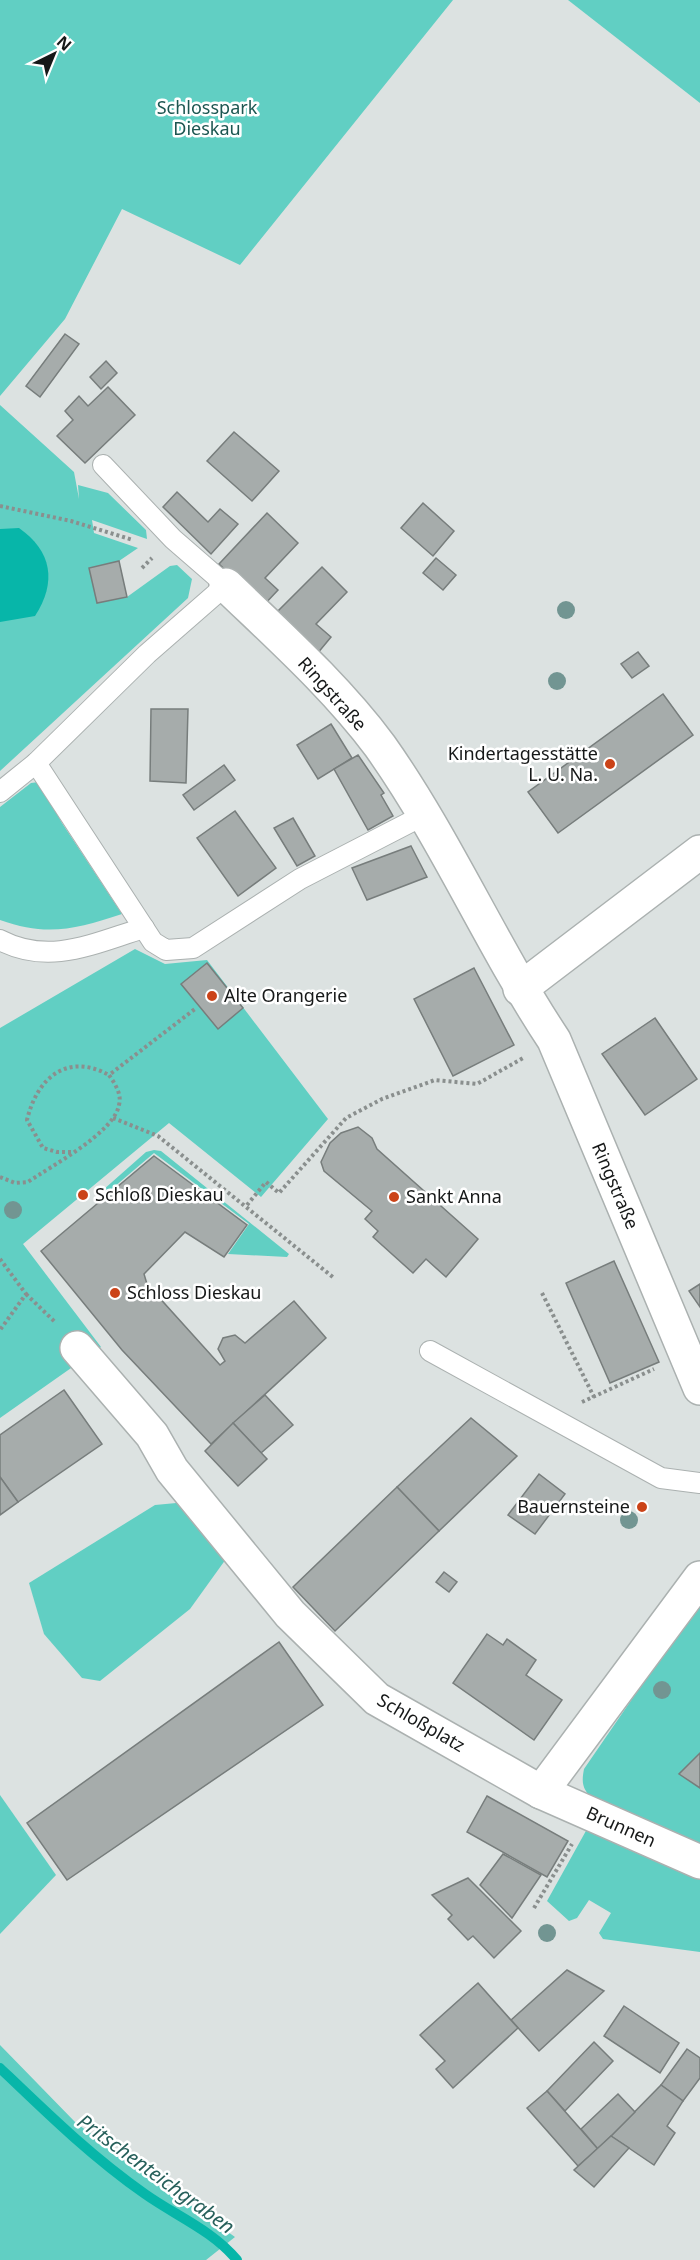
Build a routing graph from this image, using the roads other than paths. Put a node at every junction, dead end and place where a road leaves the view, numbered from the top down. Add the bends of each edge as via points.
1 (103, 465) dead end
2 (226, 585) junction
3 (36, 764) junction
4 (0, 792) edge
5 (424, 815) junction
6 (699, 854) edge
7 (144, 928) junction
8 (0, 940) edge
9 (520, 989) junction
10 (77, 1348) dead end
11 (430, 1351) dead end
12 (700, 1388) edge
13 (700, 1483) edge
14 (700, 1578) edge
15 (541, 1792) junction
16 (700, 1863) edge

1 - 2 lane, Ringstraße via 173,539
2 - 3 lane via 147,654
2 - 5 street, Ringstraße via 344,704 379,746
3 - 4 lane
3 - 7 lane
5 - 7 lane via 300,879 193,948 166,950 153,942
5 - 9 street, Ringstraße
6 - 9 street
7 - 8 lane via 79,948 44,954 19,950
9 - 12 street, Ringstraße via 554,1040
10 - 15 street, Schloßplatz via 152,1435 172,1470 290,1614 377,1699
11 - 13 lane via 661,1478
14 - 15 street
15 - 16 street, Brunnen

